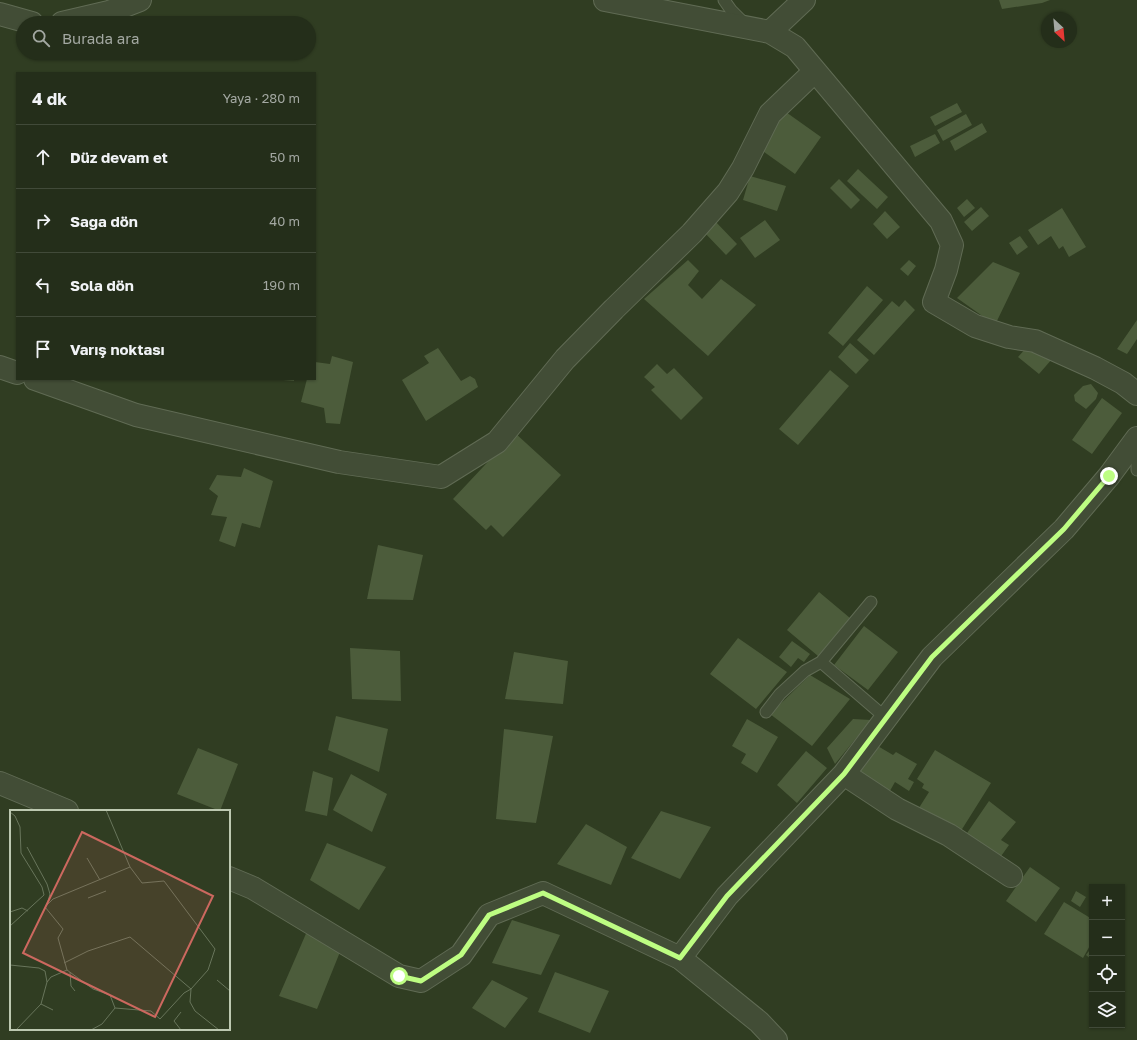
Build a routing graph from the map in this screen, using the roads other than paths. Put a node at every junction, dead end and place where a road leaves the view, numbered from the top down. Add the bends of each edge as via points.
1 (140, 0) edge
2 (605, 0) edge
3 (724, 0) edge
4 (804, 0) edge
5 (0, 14) edge
6 (92, 16) edge
7 (16, 18) edge
8 (760, 30) junction
9 (815, 70) junction
10 (0, 367) edge
11 (16, 373) edge
12 (38, 380) edge
13 (1137, 394) edge
14 (1137, 438) edge
15 (1137, 453) edge
16 (1137, 470) edge
17 (870, 602) dead end
18 (820, 662) junction
19 (766, 712) dead end
20 (886, 718) junction
21 (844, 774) junction
22 (0, 783) edge
23 (65, 810) edge
24 (1011, 876) dead end
25 (230, 878) edge
26 (680, 958) junction
27 (776, 1040) edge

1 - 6 street
2 - 8 street
3 - 8 lane via 740,21
4 - 8 street
5 - 7 street
8 - 9 street via 795,48
9 - 12 street via 770,114 728,192 692,233 565,360 497,442 441,477 339,462 136,414
9 - 13 street via 941,220 952,245 934,302 975,326 1009,337 1034,341 1096,368
10 - 11 street
14 - 20 street via 1064,529 932,657
15 - 16 lane
17 - 18 lane
18 - 19 lane via 805,671 780,694
18 - 20 lane
20 - 21 street
21 - 24 street via 896,809 949,835
21 - 26 street via 727,896
22 - 23 street
25 - 26 street via 253,888 399,976 421,981 461,955 489,915 543,893
26 - 27 street via 759,1022

